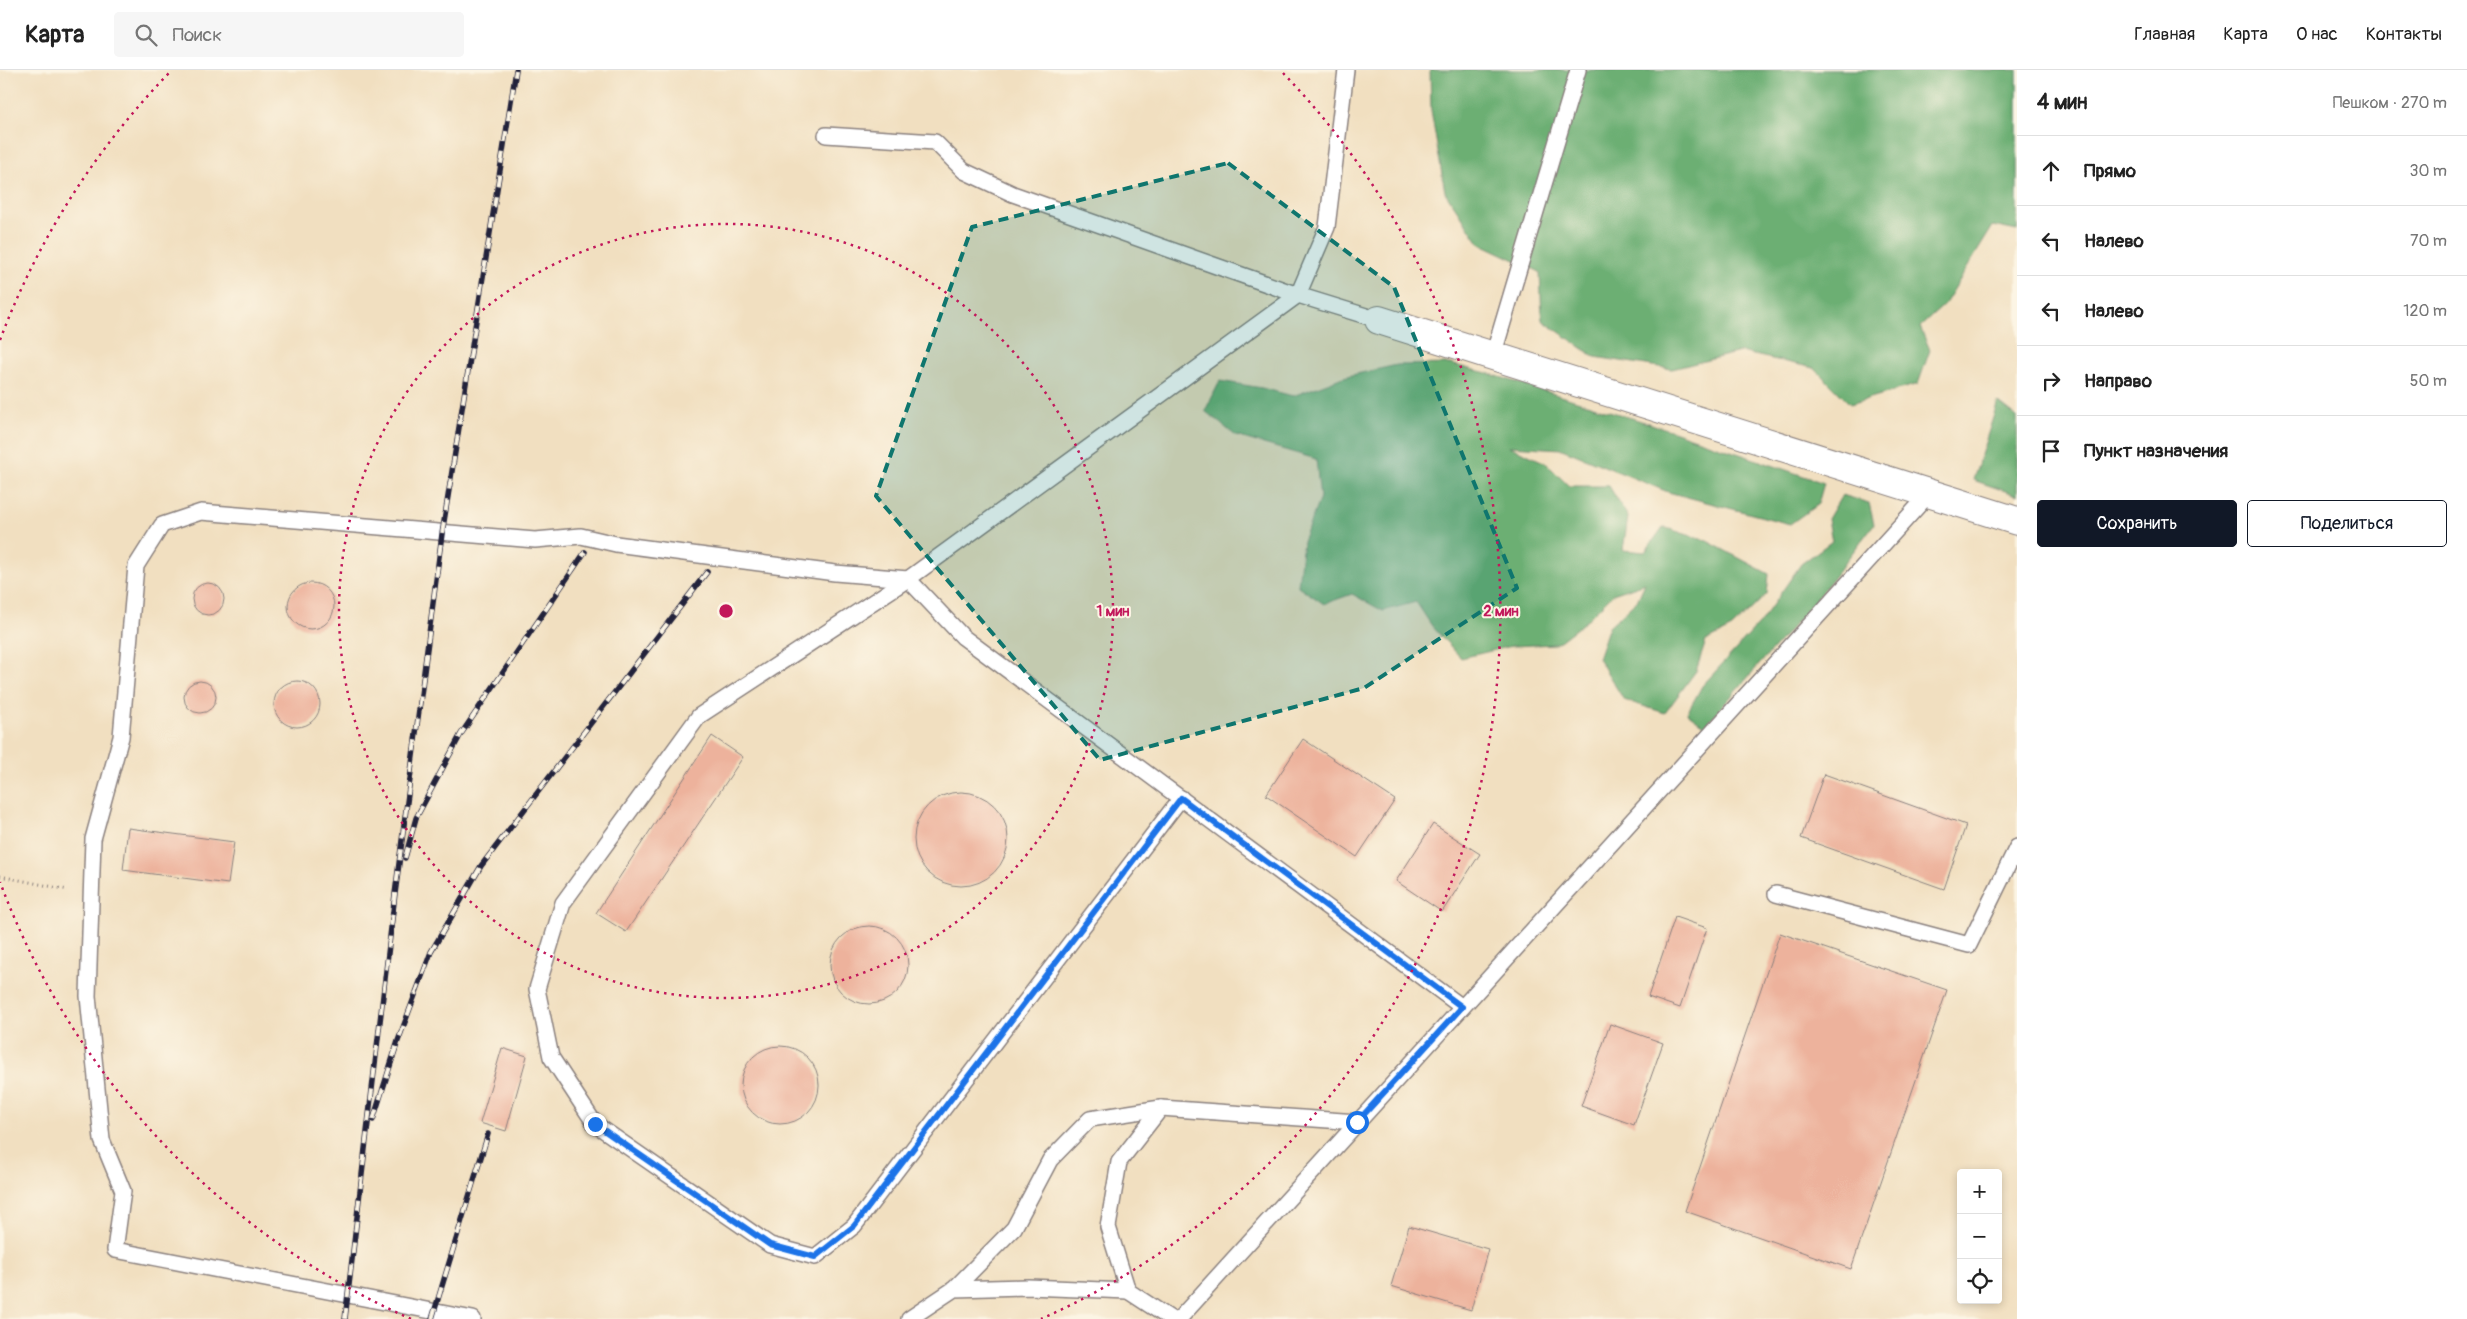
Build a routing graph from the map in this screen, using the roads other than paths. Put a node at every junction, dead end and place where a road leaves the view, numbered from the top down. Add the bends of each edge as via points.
1 (1346, 70) edge
2 (1578, 70) edge
3 (826, 135) dead end
4 (1298, 295) junction
5 (1379, 320) joint
6 (1493, 356) junction
7 (1929, 494) junction
8 (2017, 521) edge
9 (908, 579) junction
10 (1181, 798) junction
11 (2017, 847) edge
12 (1776, 894) dead end
13 (1462, 1007) junction
14 (1161, 1108) junction
15 (1357, 1122) junction
16 (954, 1289) junction
17 (1128, 1291) junction
18 (473, 1319) edge
19 (909, 1319) edge
20 (1171, 1319) edge
21 (1178, 1319) edge

1 - 4 lane via 1327,227
2 - 6 lane
3 - 4 lane via 935,142 964,172 1013,194
4 - 5 lane
4 - 9 lane
5 - 6 street
6 - 7 street
7 - 8 street
7 - 13 lane
9 - 10 lane via 963,637
9 - 10 lane via 699,716 563,903 537,989 551,1057 595,1124 770,1245 815,1257 854,1226
9 - 18 lane via 826,572 616,544 581,536 534,540 201,512 162,524 136,566 122,737 93,839 88,996 102,1140 123,1191 114,1250
10 - 13 lane
11 - 12 lane via 1969,945
13 - 15 lane
14 - 15 lane
14 - 16 lane via 1090,1119 1050,1160 1014,1228
14 - 17 lane via 1119,1162 1108,1227
15 - 21 lane
16 - 17 lane
16 - 19 lane
17 - 20 lane

